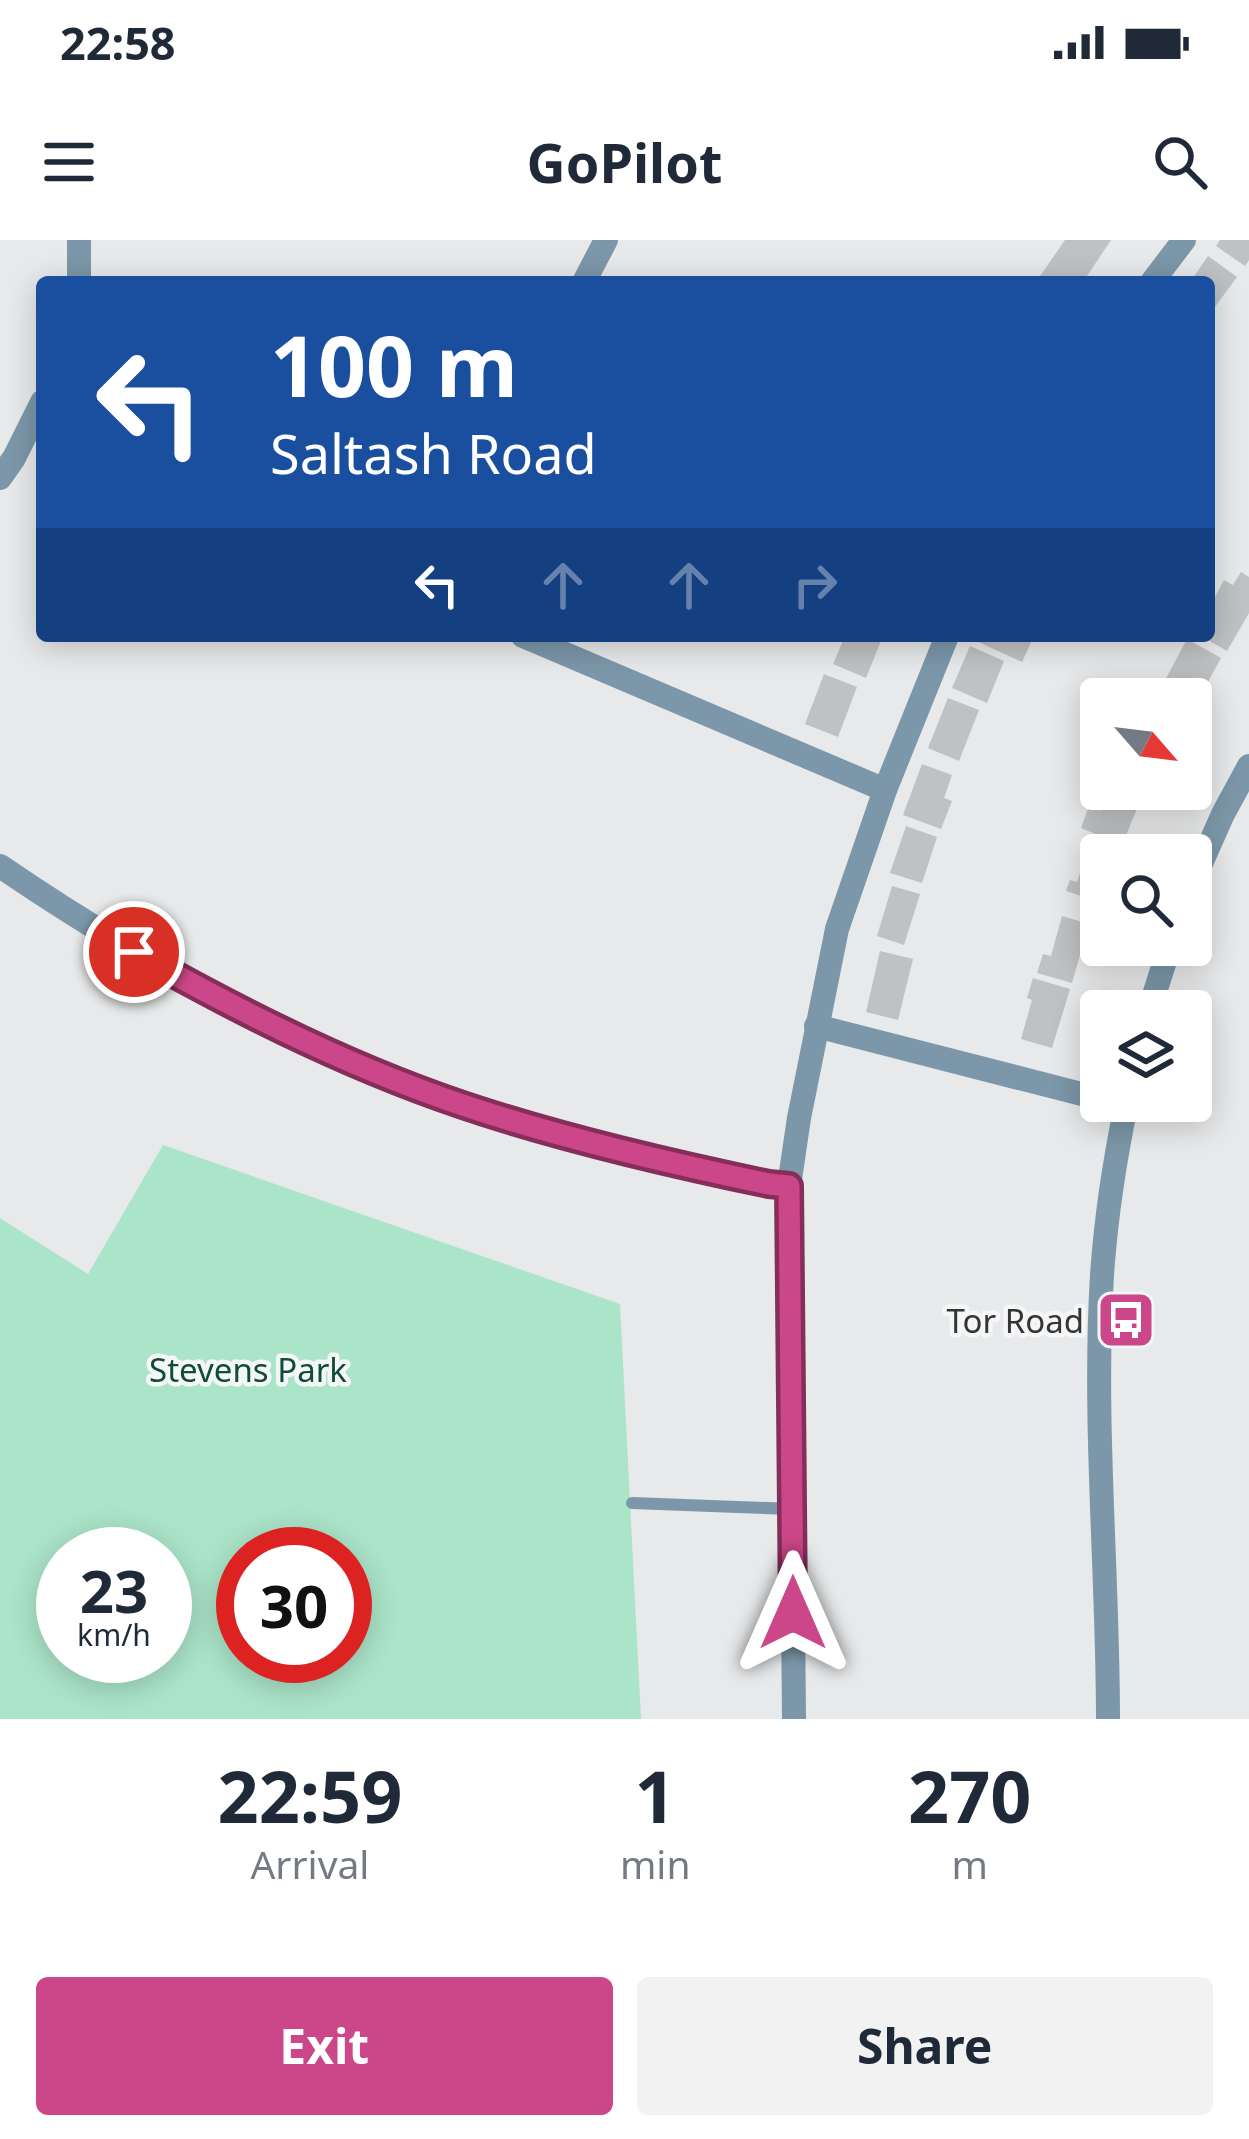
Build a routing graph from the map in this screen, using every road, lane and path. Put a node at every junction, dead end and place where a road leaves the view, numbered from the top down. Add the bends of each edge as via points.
1 (79, 240) edge
2 (606, 240) edge
3 (1184, 240) edge
4 (79, 276) edge
5 (587, 276) edge
6 (1157, 276) edge
7 (36, 414) edge
8 (0, 478) edge
9 (537, 642) edge
10 (945, 642) edge
11 (1249, 766) edge
12 (885, 790) junction
13 (1212, 843) edge
14 (0, 866) edge
15 (817, 1026) junction
16 (1080, 1093) edge
17 (1114, 1122) edge
18 (789, 1186) junction
19 (632, 1503) dead end
20 (792, 1509) junction
21 (794, 1719) edge
22 (1108, 1719) edge

1 - 4 street
2 - 5 street
3 - 6 street
7 - 8 street
9 - 12 street
10 - 12 street
11 - 13 street
12 - 15 street via 837,929
14 - 18 street via 162,968 341,1058 503,1118
15 - 16 street
15 - 18 street
17 - 22 street via 1100,1344
18 - 20 street
19 - 20 lane
20 - 21 street

